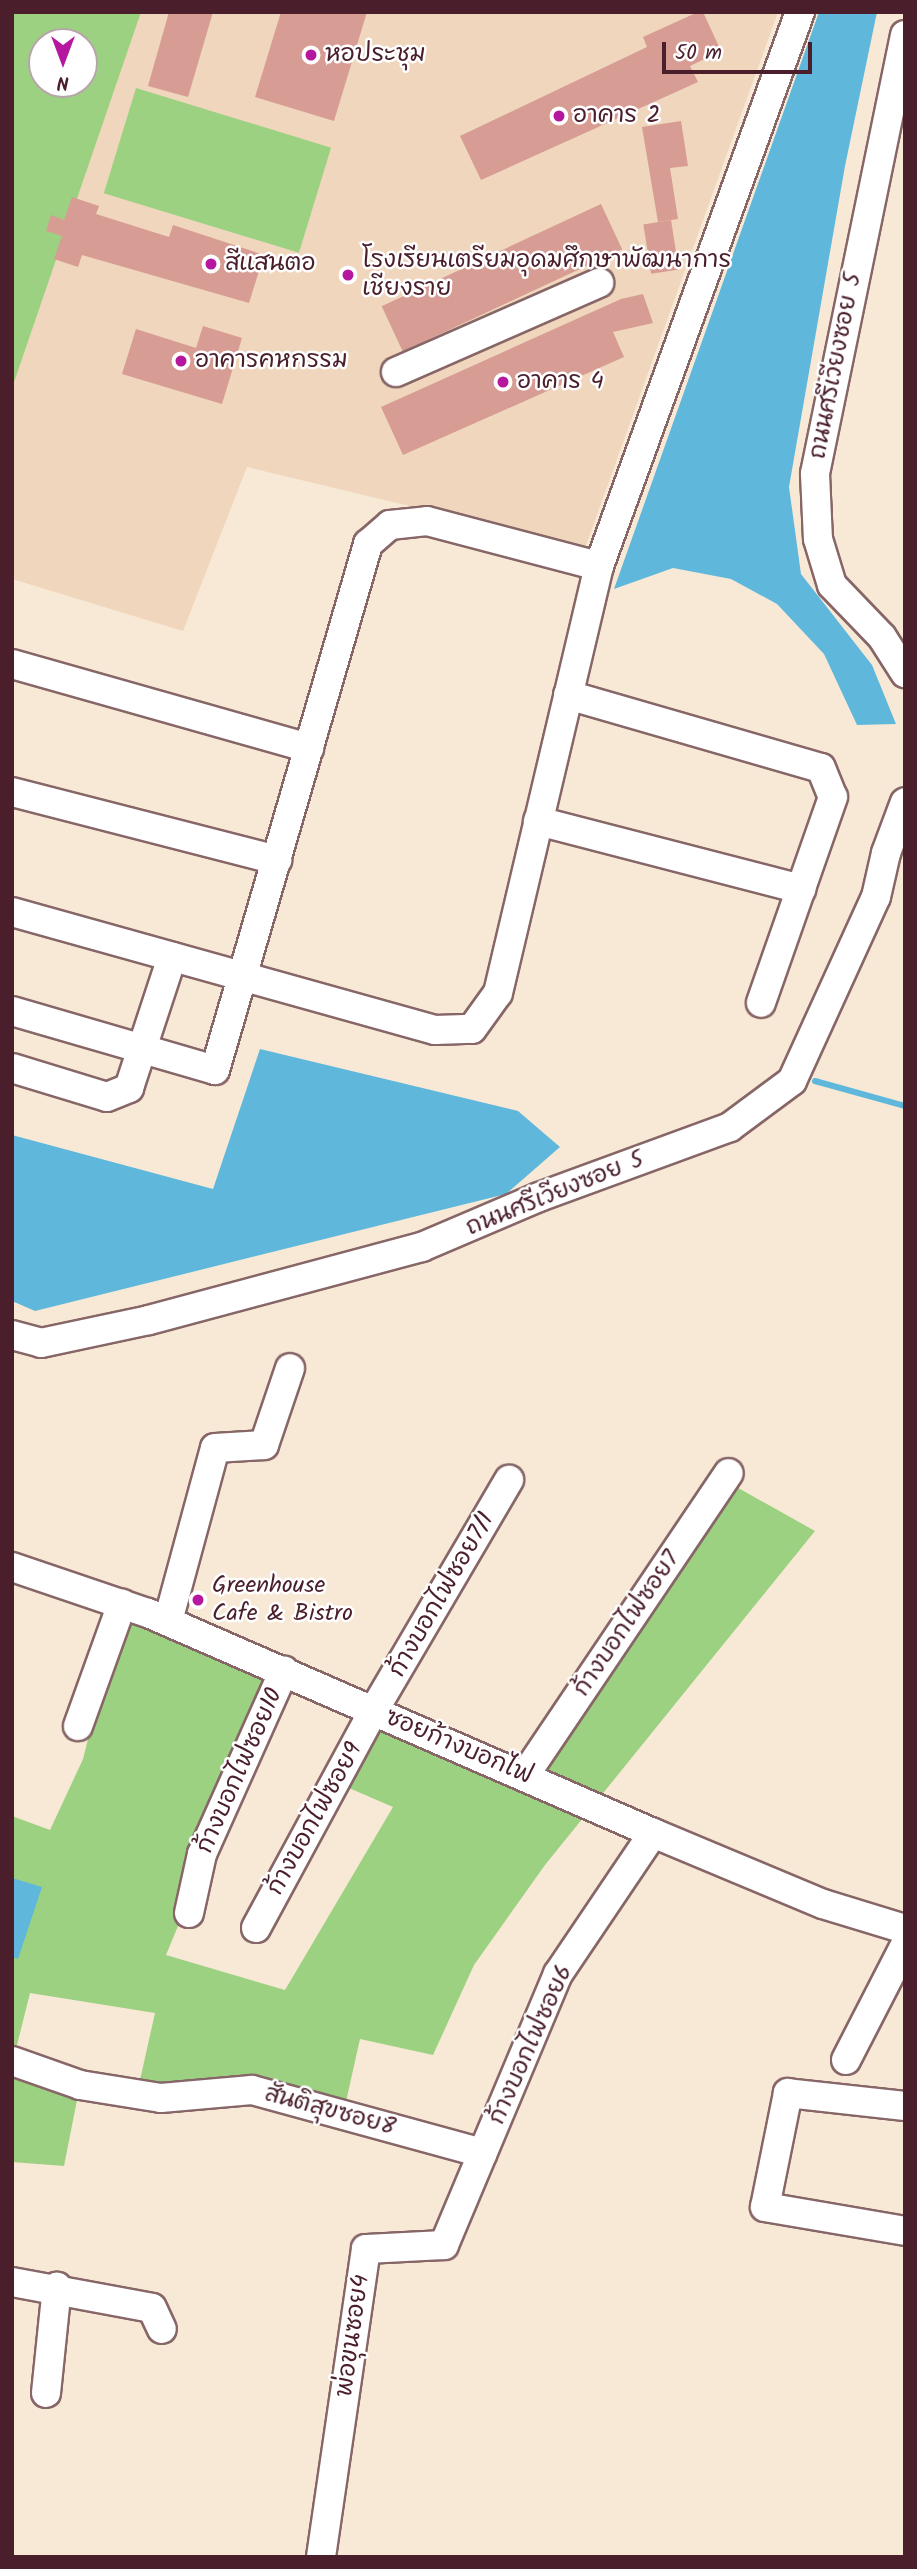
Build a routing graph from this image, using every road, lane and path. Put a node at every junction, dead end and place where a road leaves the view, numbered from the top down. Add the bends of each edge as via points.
1 (800, 12) edge
2 (905, 35) edge
3 (598, 282) dead end
4 (396, 372) dead end
5 (599, 566) junction
6 (12, 664) edge
7 (905, 673) edge
8 (568, 695) junction
9 (309, 748) junction
10 (12, 792) edge
11 (905, 802) edge
12 (538, 821) junction
13 (277, 860) junction
14 (801, 890) junction
15 (12, 912) edge
16 (172, 957) junction
17 (243, 976) junction
18 (761, 1003) dead end
19 (12, 1011) edge
20 (143, 1049) junction
21 (12, 1068) edge
22 (12, 1335) edge
23 (290, 1368) dead end
24 (729, 1474) dead end
25 (509, 1480) dead end
26 (12, 1567) edge
27 (122, 1604) junction
28 (168, 1621) junction
29 (284, 1671) junction
30 (374, 1710) junction
31 (78, 1726) dead end
32 (525, 1775) junction
33 (653, 1833) junction
34 (189, 1913) dead end
35 (256, 1928) dead end
36 (905, 1930) edge
37 (905, 1945) edge
38 (846, 2060) dead end
39 (12, 2061) edge
40 (905, 2106) edge
41 (483, 2153) junction
42 (905, 2231) edge
43 (12, 2282) edge
44 (57, 2287) junction
45 (162, 2329) dead end
46 (46, 2393) dead end
47 (321, 2557) edge

1 - 5 street
2 - 7 street, ถนนศรีเวียงซอย 5 via 815,474 818,538 832,585 882,638
3 - 4 street
5 - 8 street
5 - 9 street via 427,521 390,524 368,544
6 - 9 street
8 - 12 street
8 - 14 street via 821,768 833,797
9 - 13 street
10 - 13 street
11 - 22 street, ถนนศรีเวียงซอย 5 via 876,897 792,1081 730,1128 539,1197 422,1247 41,1343
12 - 14 street
12 - 17 street via 498,993 472,1028 435,1030
13 - 17 street
14 - 18 street
15 - 16 street
16 - 17 street
16 - 20 street
17 - 20 street via 215,1070
19 - 20 street
20 - 21 street via 129,1088 107,1097
23 - 28 street via 264,1445 215,1448
24 - 32 street, ก้างบอกไฟซอย7
25 - 30 street, ก้างบอกไฟซอย7/1
26 - 27 street, ซอยก้างบอกไฟ
27 - 28 street, ซอยก้างบอกไฟ
27 - 31 street
28 - 29 street, ซอยก้างบอกไฟ
29 - 30 street, ซอยก้างบอกไฟ
29 - 34 street, ก้างบอกไฟซอย10 via 202,1854
30 - 32 street, ซอยก้างบอกไฟ
30 - 35 street, ก้างบอกไฟซอย9
32 - 33 street, ซอยก้างบอกไฟ
33 - 36 street, ซอยก้างบอกไฟ via 823,1904
33 - 41 street, ก้างบอกไฟซอย6 via 558,1974
37 - 38 street
39 - 41 street, สันติสุขซอย8 via 80,2085 161,2098 252,2090
40 - 42 street via 788,2093 765,2207
41 - 47 street, พ่อขุนซอย4 via 444,2245 366,2249
43 - 44 street
44 - 45 street via 152,2308
44 - 46 street

